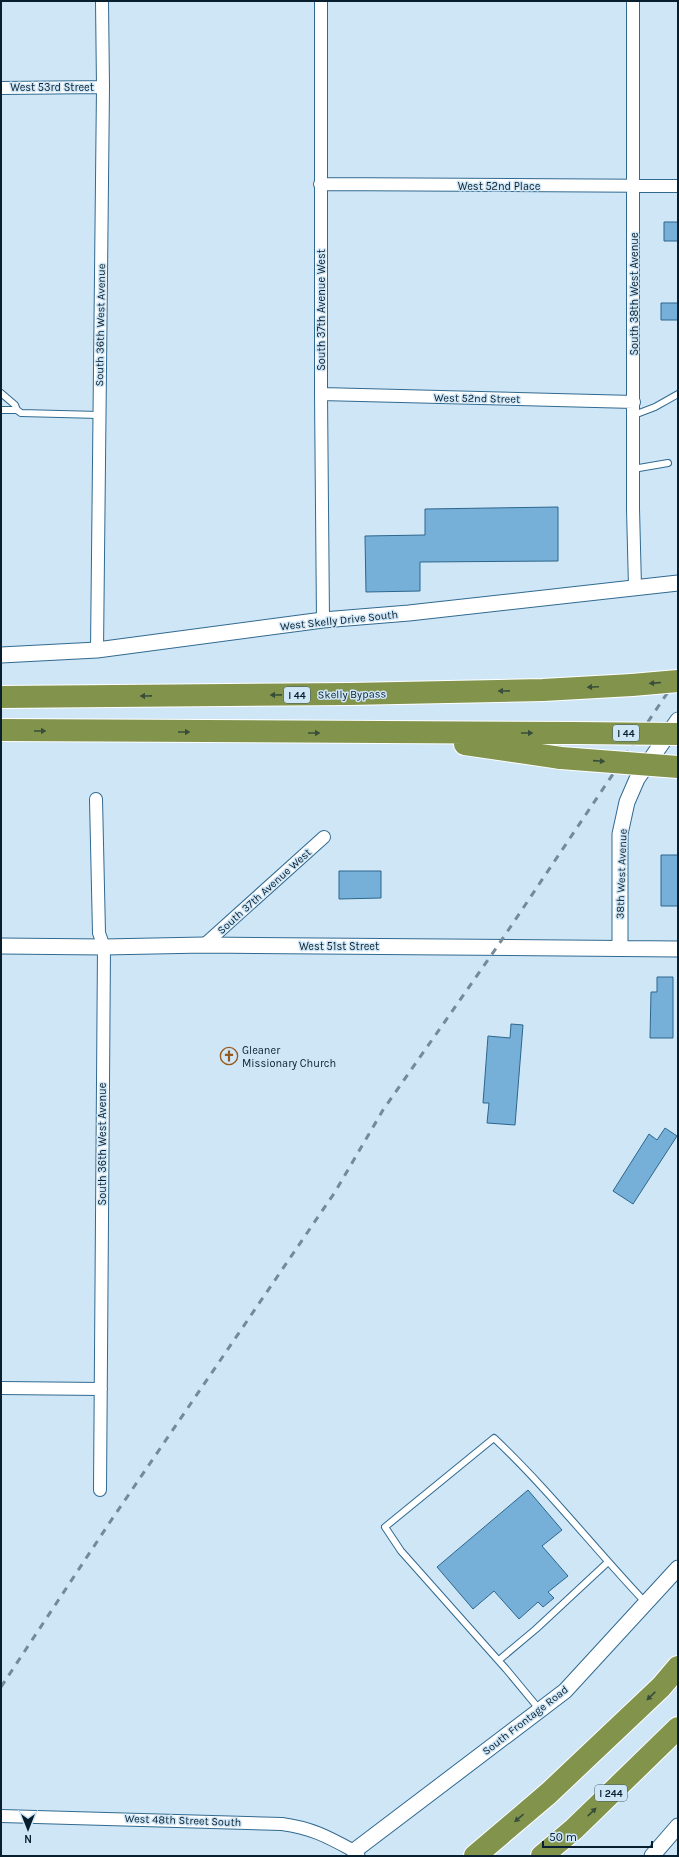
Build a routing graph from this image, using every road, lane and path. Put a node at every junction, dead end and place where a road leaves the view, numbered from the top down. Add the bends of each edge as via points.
1 (102, 1) edge
2 (321, 1) edge
3 (633, 1) edge
4 (103, 87) junction
5 (1, 88) edge
6 (320, 184) junction
7 (678, 186) edge
8 (634, 187) junction
9 (1, 393) edge
10 (321, 394) junction
11 (678, 394) edge
12 (634, 402) junction
13 (1, 410) edge
14 (17, 410) junction
15 (99, 415) junction
16 (634, 415) junction
17 (668, 463) dead end
18 (633, 469) junction
19 (678, 582) edge
20 (634, 587) junction
21 (323, 620) junction
22 (97, 650) junction
23 (1, 655) edge
24 (678, 681) edge
25 (1, 697) edge
26 (678, 720) edge
27 (1, 730) edge
28 (390, 733) junction
29 (678, 734) edge
30 (678, 767) edge
31 (96, 799) dead end
32 (324, 837) dead end
33 (204, 945) junction
34 (1, 946) edge
35 (104, 947) junction
36 (620, 947) junction
37 (678, 949) edge
38 (1, 1388) edge
39 (100, 1389) junction
40 (100, 1490) dead end
41 (608, 1562) junction
42 (678, 1568) edge
43 (646, 1603) junction
44 (499, 1660) junction
45 (678, 1667) edge
46 (540, 1710) junction
47 (678, 1728) edge
48 (1, 1816) edge
49 (678, 1826) edge
50 (356, 1854) edge
51 (653, 1855) edge
52 (475, 1856) edge
53 (542, 1856) edge

1 - 4 street, South 36th West Avenue
2 - 6 street, South 37th Avenue West
3 - 8 street, South 38th West Avenue
4 - 5 street, West 53rd Street
4 - 15 street, South 36th West Avenue
6 - 8 street, West 52nd Place
6 - 10 street, South 37th Avenue West
7 - 8 street, West 52nd Place
8 - 12 street, South 38th West Avenue
9 - 14 lane via 16,404
10 - 12 street, West 52nd Street
10 - 21 street, South 37th Avenue West
11 - 16 lane
12 - 16 street, South 38th West Avenue
13 - 14 lane
14 - 15 lane via 21,413
15 - 22 street, South 36th West Avenue
16 - 18 street, South 38th West Avenue
17 - 18 lane
18 - 20 street, South 38th West Avenue
19 - 20 street, West Skelly Drive South
20 - 21 street, West Skelly Drive South via 409,613
21 - 22 street, West Skelly Drive South
22 - 23 street, West Skelly Drive South
24 -> 25 highway, Skelly Bypass / I 44, bridge via 543,690
26 - 36 street, 38th West Avenue via 637,779 625,810 620,834
27 -> 28 highway, I 44
28 -> 29 highway, I 44, bridge
28 -> 30 highway, bridge via 561,758
31 - 35 street, South 36th West Avenue via 99,933
32 - 33 street, South 37th Avenue West
33 - 35 street, West 51st Street
33 - 36 street, West 51st Street
34 - 35 street, West 51st Street
35 - 39 street, South 36th West Avenue
36 - 37 street, West 51st Street
38 - 39 street
39 - 40 street, South 36th West Avenue
41 - 43 lane
41 - 44 lane
41 - 44 lane via 528,1470 494,1438 385,1527 401,1551
42 - 43 street, South Frontage Road
43 - 46 street, South Frontage Road via 565,1691
44 - 46 lane
45 -> 52 highway via 549,1793
46 - 50 street, South Frontage Road
53 -> 47 highway, I 244 via 574,1829
48 - 50 street, West 48th Street South via 282,1824 303,1827 322,1834
49 - 51 street

